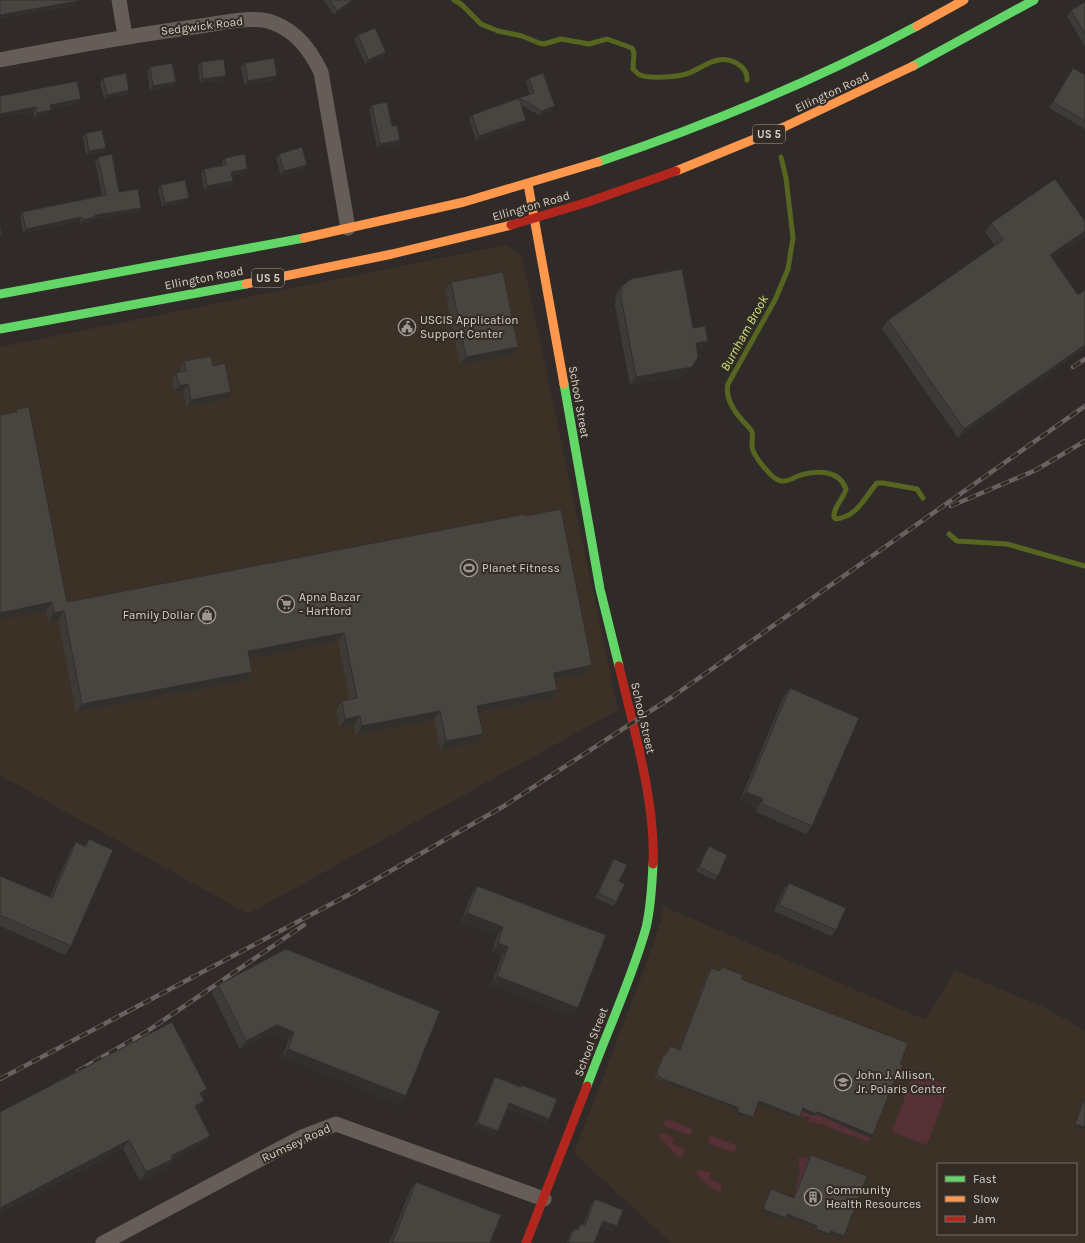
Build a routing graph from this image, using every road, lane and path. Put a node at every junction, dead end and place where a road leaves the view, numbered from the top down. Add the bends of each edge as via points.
1 (119, 0) edge
2 (964, 0) edge
3 (1034, 0) edge
4 (126, 36) junction
5 (0, 60) edge
6 (528, 184) junction
7 (535, 218) junction
8 (348, 228) junction
9 (0, 294) edge
10 (0, 329) edge
11 (544, 1200) junction
12 (102, 1243) edge
13 (526, 1243) edge

1 - 4 street
2 - 6 main road, Ellington Road via 897,36 735,111 644,146
3 - 7 main road, Ellington Road / US 5 via 922,62 785,127 661,177
4 - 5 street, Sedgwick Road
4 - 8 street, Sedgwick Road via 247,20 273,22 293,33 311,52 321,72
6 - 7 main road, School Street
6 - 8 main road, Ellington Road via 402,217
7 - 10 main road, Ellington Road / US 5 via 384,256 21,322
7 - 11 main road, School Street via 600,589 639,750 651,817 654,861 650,903 639,950
8 - 9 main road, Ellington Road via 16,294
11 - 12 street, Rumsey Road via 336,1124 302,1137
11 - 13 main road, School Street

